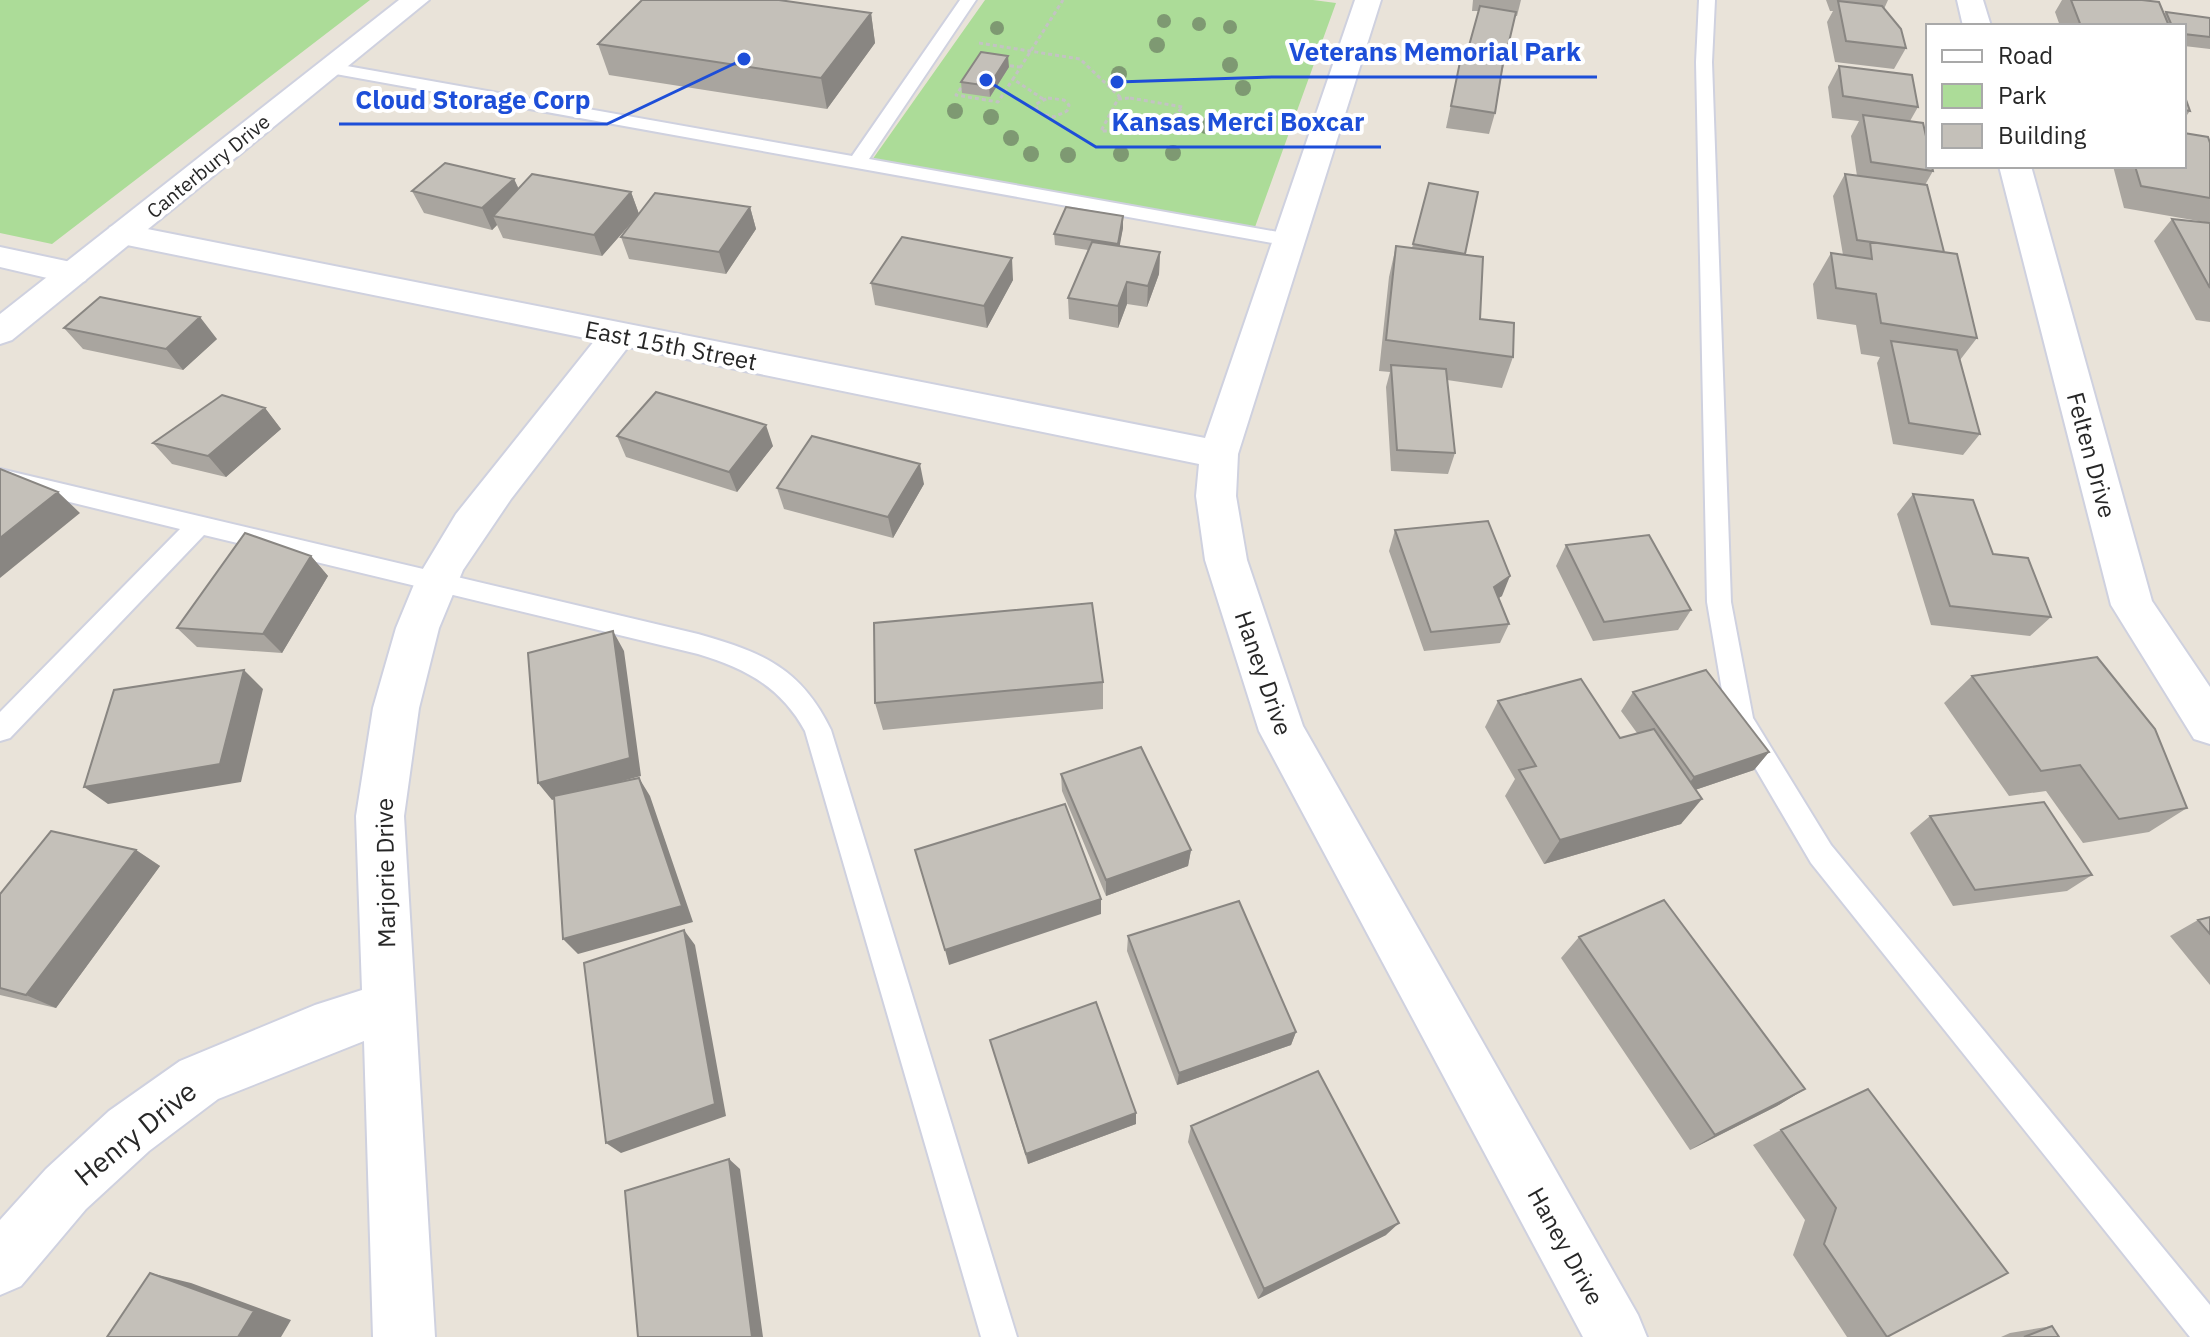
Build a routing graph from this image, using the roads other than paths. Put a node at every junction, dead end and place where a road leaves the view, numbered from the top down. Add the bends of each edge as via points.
1 (416, 0) edge
2 (968, 0) edge
3 (1368, 0) edge
4 (1707, 0) edge
5 (1970, 0) edge
6 (1976, 24) edge
7 (330, 68) junction
8 (856, 164) junction
9 (2016, 168) edge
10 (122, 234) junction
11 (1289, 240) junction
12 (0, 257) edge
13 (73, 273) junction
14 (0, 332) edge
15 (619, 334) junction
16 (1219, 454) junction
17 (0, 477) edge
18 (198, 526) junction
19 (437, 581) junction
20 (2210, 725) edge
21 (0, 730) edge
22 (388, 1007) junction
23 (0, 1265) edge
24 (2210, 1333) edge
25 (404, 1337) edge
26 (999, 1337) edge
27 (1616, 1337) edge

1 - 7 street, Canterbury Drive
2 - 8 lane
3 - 11 street, Haney Drive
4 - 24 lane via 1704,62 1719,602 1740,720 1821,854
5 - 6 street
7 - 8 lane
7 - 10 street, Canterbury Drive
8 - 11 lane
9 - 20 street, Felten Drive via 2132,605
10 - 13 street, Canterbury Drive
10 - 15 street, East 15th Street
11 - 16 street, Haney Drive
12 - 13 street
13 - 14 street, Canterbury Drive
15 - 16 street, East 15th Street
15 - 19 street, Marjorie Drive via 479,513
16 - 27 street, Haney Drive via 1216,496 1226,560 1282,731
17 - 18 lane
18 - 19 lane
18 - 21 lane
19 - 22 street, Marjorie Drive via 409,651 389,735 380,816
19 - 26 lane via 735,654 785,681 807,707
22 - 23 street, Henry Drive via 199,1080 129,1131 66,1189
22 - 25 street, Marjorie Drive

